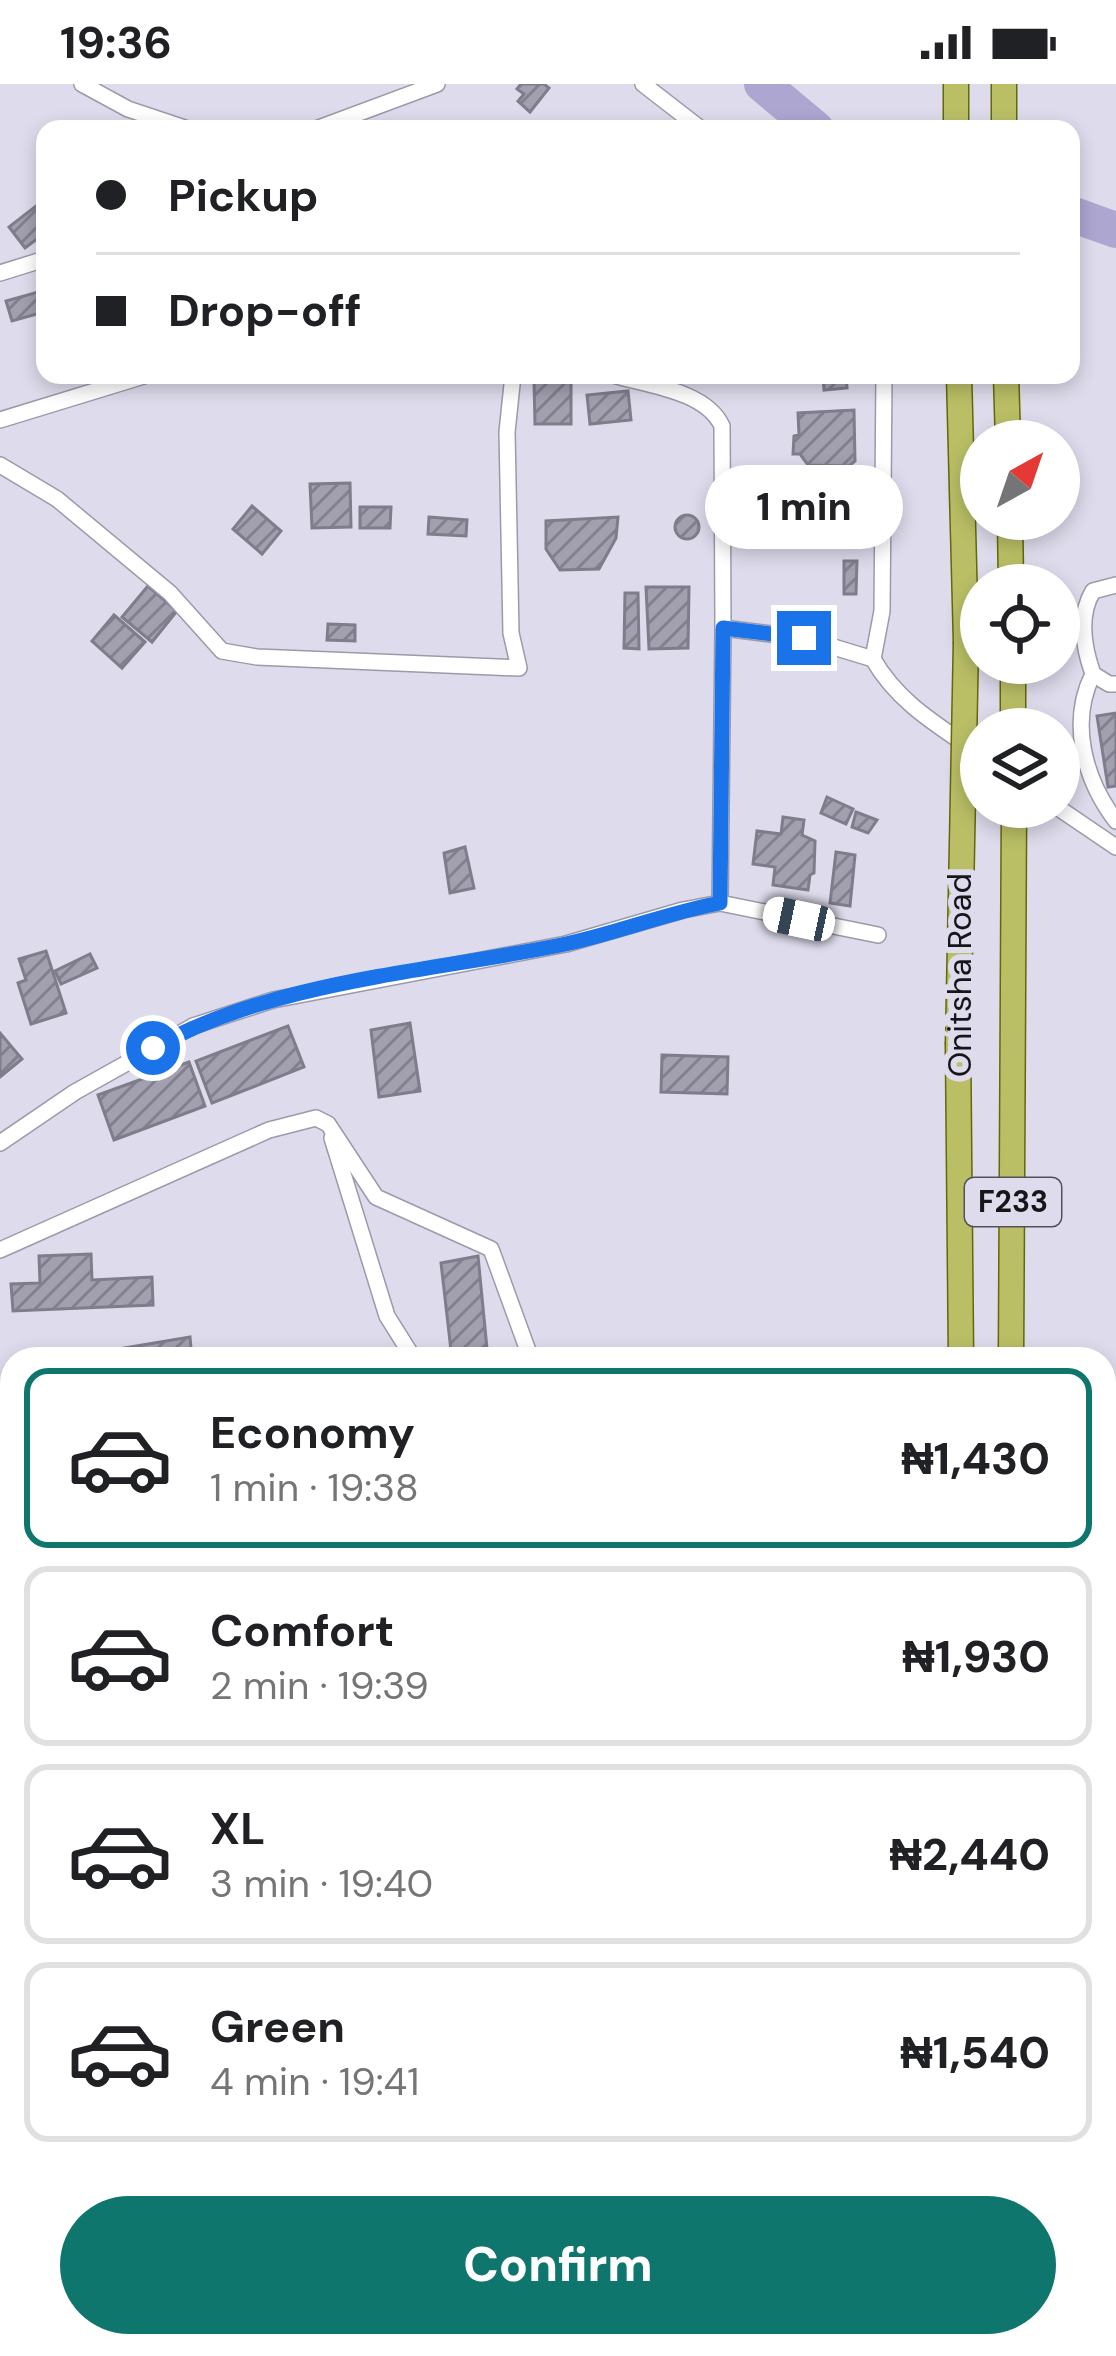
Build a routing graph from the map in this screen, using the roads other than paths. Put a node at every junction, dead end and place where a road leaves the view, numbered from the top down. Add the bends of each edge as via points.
1 (82, 84) edge
2 (437, 84) edge
3 (643, 84) edge
4 (956, 84) edge
5 (1004, 84) edge
6 (161, 120) edge
7 (340, 120) edge
8 (689, 120) edge
9 (956, 120) edge
10 (1004, 120) edge
11 (36, 262) edge
12 (0, 273) edge
13 (118, 384) edge
14 (512, 384) edge
15 (644, 384) edge
16 (884, 384) edge
17 (956, 384) edge
18 (1006, 384) edge
19 (0, 420) edge
20 (1007, 420) edge
21 (0, 465) edge
22 (1116, 585) edge
23 (723, 628) junction
24 (872, 658) junction
25 (1093, 674) junction
26 (1112, 684) edge
27 (960, 740) edge
28 (1116, 821) edge
29 (1080, 823) edge
30 (1014, 828) edge
31 (1116, 847) edge
32 (720, 903) junction
33 (878, 935) dead end
34 (328, 1124) junction
35 (0, 1143) edge
36 (0, 1250) edge
37 (406, 1347) edge
38 (527, 1347) edge
39 (961, 1347) edge
40 (1011, 1347) edge

1 - 6 street
2 - 7 street
3 - 8 street
4 - 9 main road
5 - 10 main road
11 - 12 street
13 - 19 street
14 - 21 street via 511,610 519,668 222,651 170,593 57,499
15 - 23 street via 698,400 722,426
16 - 24 street via 882,611
17 - 39 main road, Onitsha Road / F233, bridge via 965,642
18 - 20 main road
22 - 25 street via 1094,591 1084,609
23 - 24 street via 804,638
23 - 32 street
24 - 27 street via 909,705
25 - 26 street
25 - 28 street via 1080,733
29 - 31 street
30 - 40 main road, Onitsha Road / F233
32 - 33 street
32 - 35 street via 566,944 273,1000 193,1026
34 - 36 street via 316,1118 269,1130
34 - 37 street via 387,1316
34 - 38 street via 376,1197 490,1249

